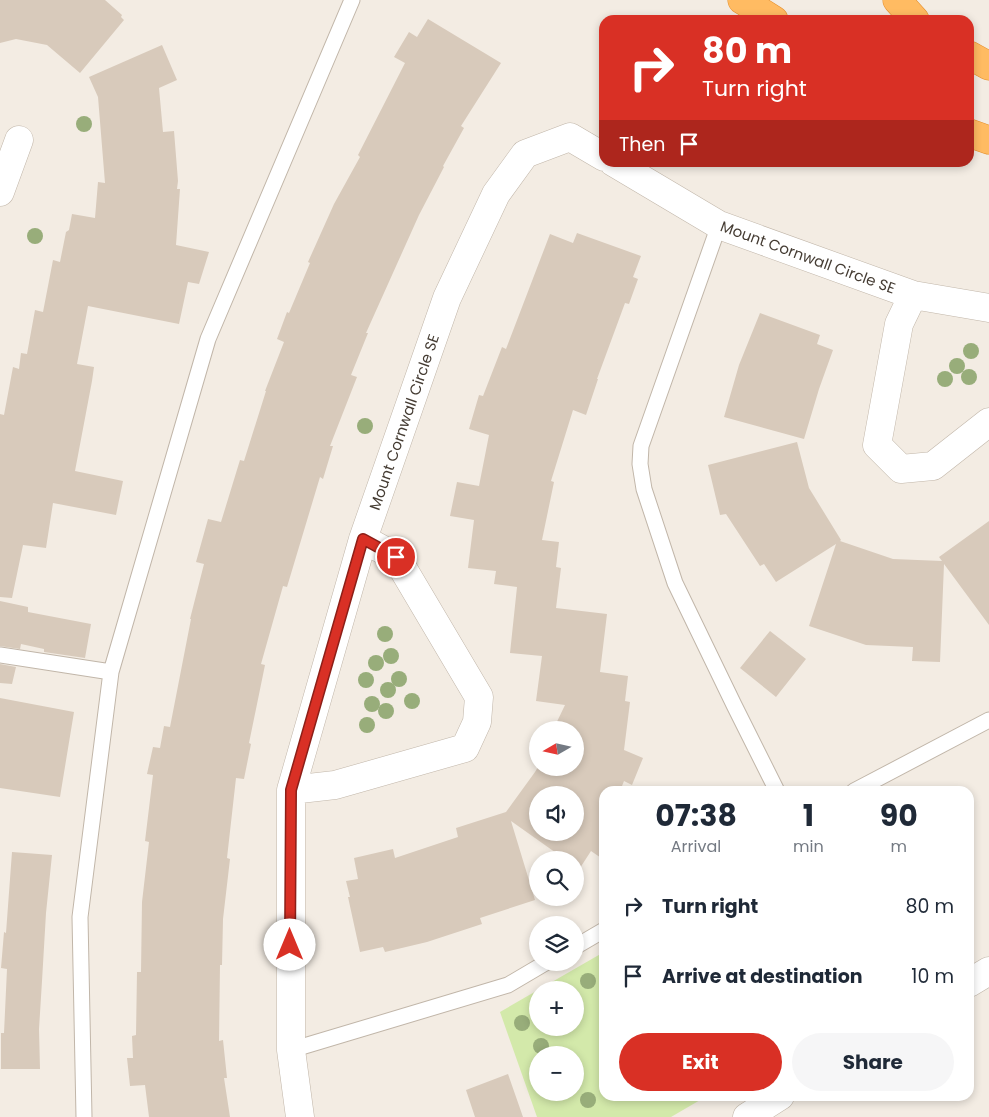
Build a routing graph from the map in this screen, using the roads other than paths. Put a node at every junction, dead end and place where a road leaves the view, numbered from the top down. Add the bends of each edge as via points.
1 (352, 0) edge
2 (742, 0) edge
3 (897, 0) edge
4 (766, 15) edge
5 (910, 15) edge
6 (974, 58) edge
7 (989, 66) edge
8 (974, 135) edge
9 (19, 140) dead end
10 (989, 140) edge
11 (599, 154) edge
12 (621, 167) edge
13 (0, 192) edge
14 (719, 225) junction
15 (913, 295) junction
16 (989, 308) edge
17 (989, 422) edge
18 (363, 539) junction
19 (0, 655) edge
20 (112, 672) junction
21 (989, 720) edge
22 (774, 786) edge
23 (864, 786) edge
24 (291, 790) junction
25 (599, 933) edge
26 (584, 942) edge
27 (532, 971) edge
28 (989, 971) edge
29 (974, 980) edge
30 (291, 1050) junction
31 (84, 1117) edge
32 (300, 1117) edge

1 - 20 lane via 208,339
2 - 4 highway
3 - 5 highway
6 - 7 highway
8 - 10 highway
9 - 13 street
11 - 18 street, Mount Cornwall Circle SE via 570,137 524,154 496,194 447,298
12 - 14 street, Mount Cornwall Circle SE
14 - 15 street, Mount Cornwall Circle SE
14 - 22 lane via 641,446 640,464 644,489 675,583
15 - 16 street, Mount Cornwall Circle SE
15 - 17 street via 899,324 877,444 901,469 933,466
18 - 24 street, Mount Cornwall Circle SE
18 - 24 street via 396,557 479,697 477,722 465,748 336,785
19 - 20 lane
20 - 31 lane via 80,917
21 - 23 lane
24 - 30 street, Mount Cornwall Circle SE
25 - 26 lane
27 - 30 lane via 508,985
28 - 29 street
30 - 32 street, Mount Cornwall Circle SE

